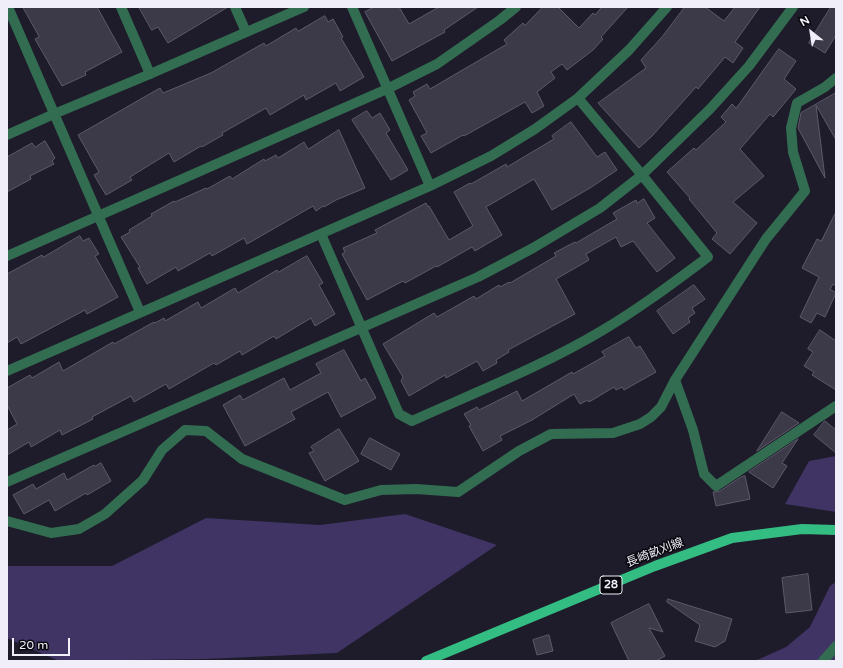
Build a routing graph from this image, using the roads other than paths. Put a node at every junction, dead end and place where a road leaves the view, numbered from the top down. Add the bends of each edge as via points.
1 (8, 7) edge
2 (121, 7) edge
3 (235, 7) edge
4 (304, 7) edge
5 (352, 7) edge
6 (516, 7) edge
7 (667, 7) edge
8 (793, 7) edge
9 (246, 32) junction
10 (150, 74) junction
11 (836, 78) edge
12 (387, 89) junction
13 (578, 98) junction
14 (54, 114) junction
15 (7, 136) edge
16 (642, 175) junction
17 (430, 186) junction
18 (99, 215) junction
19 (321, 234) junction
20 (7, 256) edge
21 (140, 312) junction
22 (361, 327) junction
23 (7, 371) edge
24 (675, 380) junction
25 (836, 406) edge
26 (7, 482) edge
27 (7, 521) edge
28 (836, 530) edge
29 (836, 646) edge
30 (426, 661) edge
31 (823, 661) edge

1 - 14 street
2 - 10 street
3 - 9 street
4 - 9 street
5 - 12 street
6 - 12 street via 438,64
7 - 13 street via 629,50
8 - 16 street via 748,66 710,109
9 - 10 street
10 - 14 street
11 - 24 street via 797,103 791,128 793,152 805,191 766,239
12 - 17 street
12 - 18 street
13 - 16 street
13 - 17 street via 491,156
14 - 15 street
14 - 18 street
16 - 22 street via 600,208 533,248 478,276
16 - 22 street via 708,258 651,299 558,355 412,421 399,414
17 - 19 street
18 - 20 street
18 - 21 street
19 - 21 street
19 - 22 street
21 - 23 street
22 - 26 street
24 - 25 street via 693,430 704,474 716,486
24 - 27 street via 661,408 640,424 613,433 551,434 519,451 458,492 381,490 345,500 242,459 206,431 185,430 162,450 143,480 105,514 79,529 51,533
28 - 30 main road, 長崎畝刈線 / 28 via 802,528 732,538 655,566
29 - 31 street

